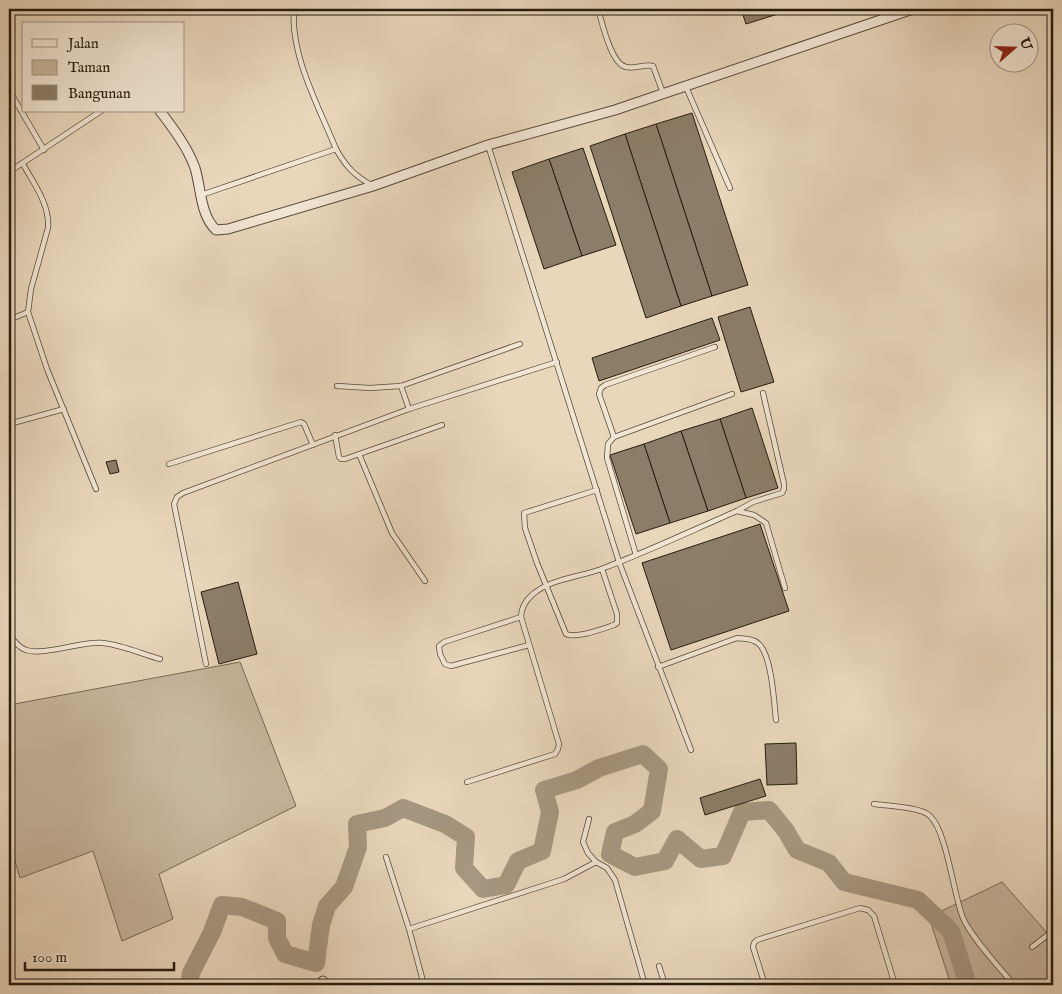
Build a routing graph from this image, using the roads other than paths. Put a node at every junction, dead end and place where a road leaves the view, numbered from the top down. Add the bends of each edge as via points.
1 (294, 9) edge
2 (598, 9) edge
3 (913, 9) edge
4 (685, 86) junction
5 (9, 90) edge
6 (663, 93) junction
7 (100, 112) edge
8 (161, 112) edge
9 (488, 144) junction
10 (336, 149) junction
11 (44, 150) junction
12 (23, 164) junction
13 (9, 172) edge
14 (373, 186) junction
15 (730, 188) dead end
16 (201, 195) junction
17 (28, 312) junction
18 (9, 320) edge
19 (520, 344) dead end
20 (715, 348) dead end
21 (557, 362) junction
22 (337, 386) dead end
23 (401, 386) junction
24 (763, 393) dead end
25 (732, 394) dead end
26 (64, 409) junction
27 (409, 409) junction
28 (9, 424) edge
29 (442, 426) dead end
30 (335, 435) junction
31 (614, 437) junction
32 (313, 444) junction
33 (359, 454) junction
34 (169, 464) dead end
35 (96, 488) dead end
36 (597, 490) junction
37 (737, 511) junction
38 (636, 554) junction
39 (620, 562) junction
40 (602, 569) junction
41 (425, 581) dead end
42 (546, 586) junction
43 (785, 588) dead end
44 (520, 617) junction
45 (9, 634) edge
46 (529, 645) junction
47 (160, 659) dead end
48 (206, 664) dead end
49 (658, 667) junction
50 (776, 720) dead end
51 (691, 750) dead end
52 (467, 782) dead end
53 (874, 804) dead end
54 (589, 819) dead end
55 (386, 858) dead end
56 (596, 862) junction
57 (409, 928) junction
58 (1053, 931) edge
59 (1032, 947) dead end
60 (659, 966) dead end
61 (424, 985) edge
62 (645, 985) edge
63 (665, 985) edge
64 (765, 985) edge
65 (895, 985) edge
66 (1014, 985) edge

1 - 10 lane via 300,55 308,82
2 - 6 lane via 617,61 624,67 653,66
3 - 4 street
4 - 6 street
4 - 15 lane
5 - 11 lane
6 - 9 street via 615,110
7 - 11 lane
8 - 16 street via 187,151
9 - 14 street
9 - 21 lane
10 - 14 lane via 357,177
10 - 16 lane
11 - 12 lane
12 - 13 lane
12 - 17 lane via 49,219
14 - 16 street via 216,230 207,217
17 - 18 lane
17 - 26 lane
19 - 23 lane
20 - 31 lane via 601,388 599,394
21 - 27 lane
21 - 36 lane
22 - 23 lane
23 - 27 lane
24 - 37 lane via 784,489 782,494 753,502
25 - 31 lane
26 - 28 lane
26 - 35 lane
27 - 30 lane
29 - 33 lane
30 - 32 lane
30 - 33 lane via 341,460
31 - 38 lane via 608,444 607,458
32 - 34 lane via 300,422
32 - 48 lane via 177,497 174,504
33 - 41 lane via 392,533
36 - 39 lane
36 - 42 lane via 524,513 525,528
37 - 38 lane
37 - 43 lane via 754,515 766,523
38 - 39 lane
39 - 40 lane
39 - 49 lane
40 - 42 lane
40 - 42 lane via 617,614 614,626 573,636 566,634
42 - 44 lane via 533,594 521,609
44 - 46 lane
44 - 46 lane via 444,642 439,646 440,654 445,664 451,666
45 - 47 lane via 26,650 106,644
46 - 52 lane via 558,749 555,754
49 - 50 lane via 737,638 749,639 759,644 765,654
49 - 51 lane
53 - 66 lane via 918,810 930,815 943,843 964,920
54 - 56 lane via 583,842
55 - 57 lane
56 - 57 lane via 564,879
56 - 62 lane via 607,868 614,880
57 - 61 lane
58 - 59 lane
60 - 63 lane
64 - 65 lane via 753,947 757,940 860,908 874,916

